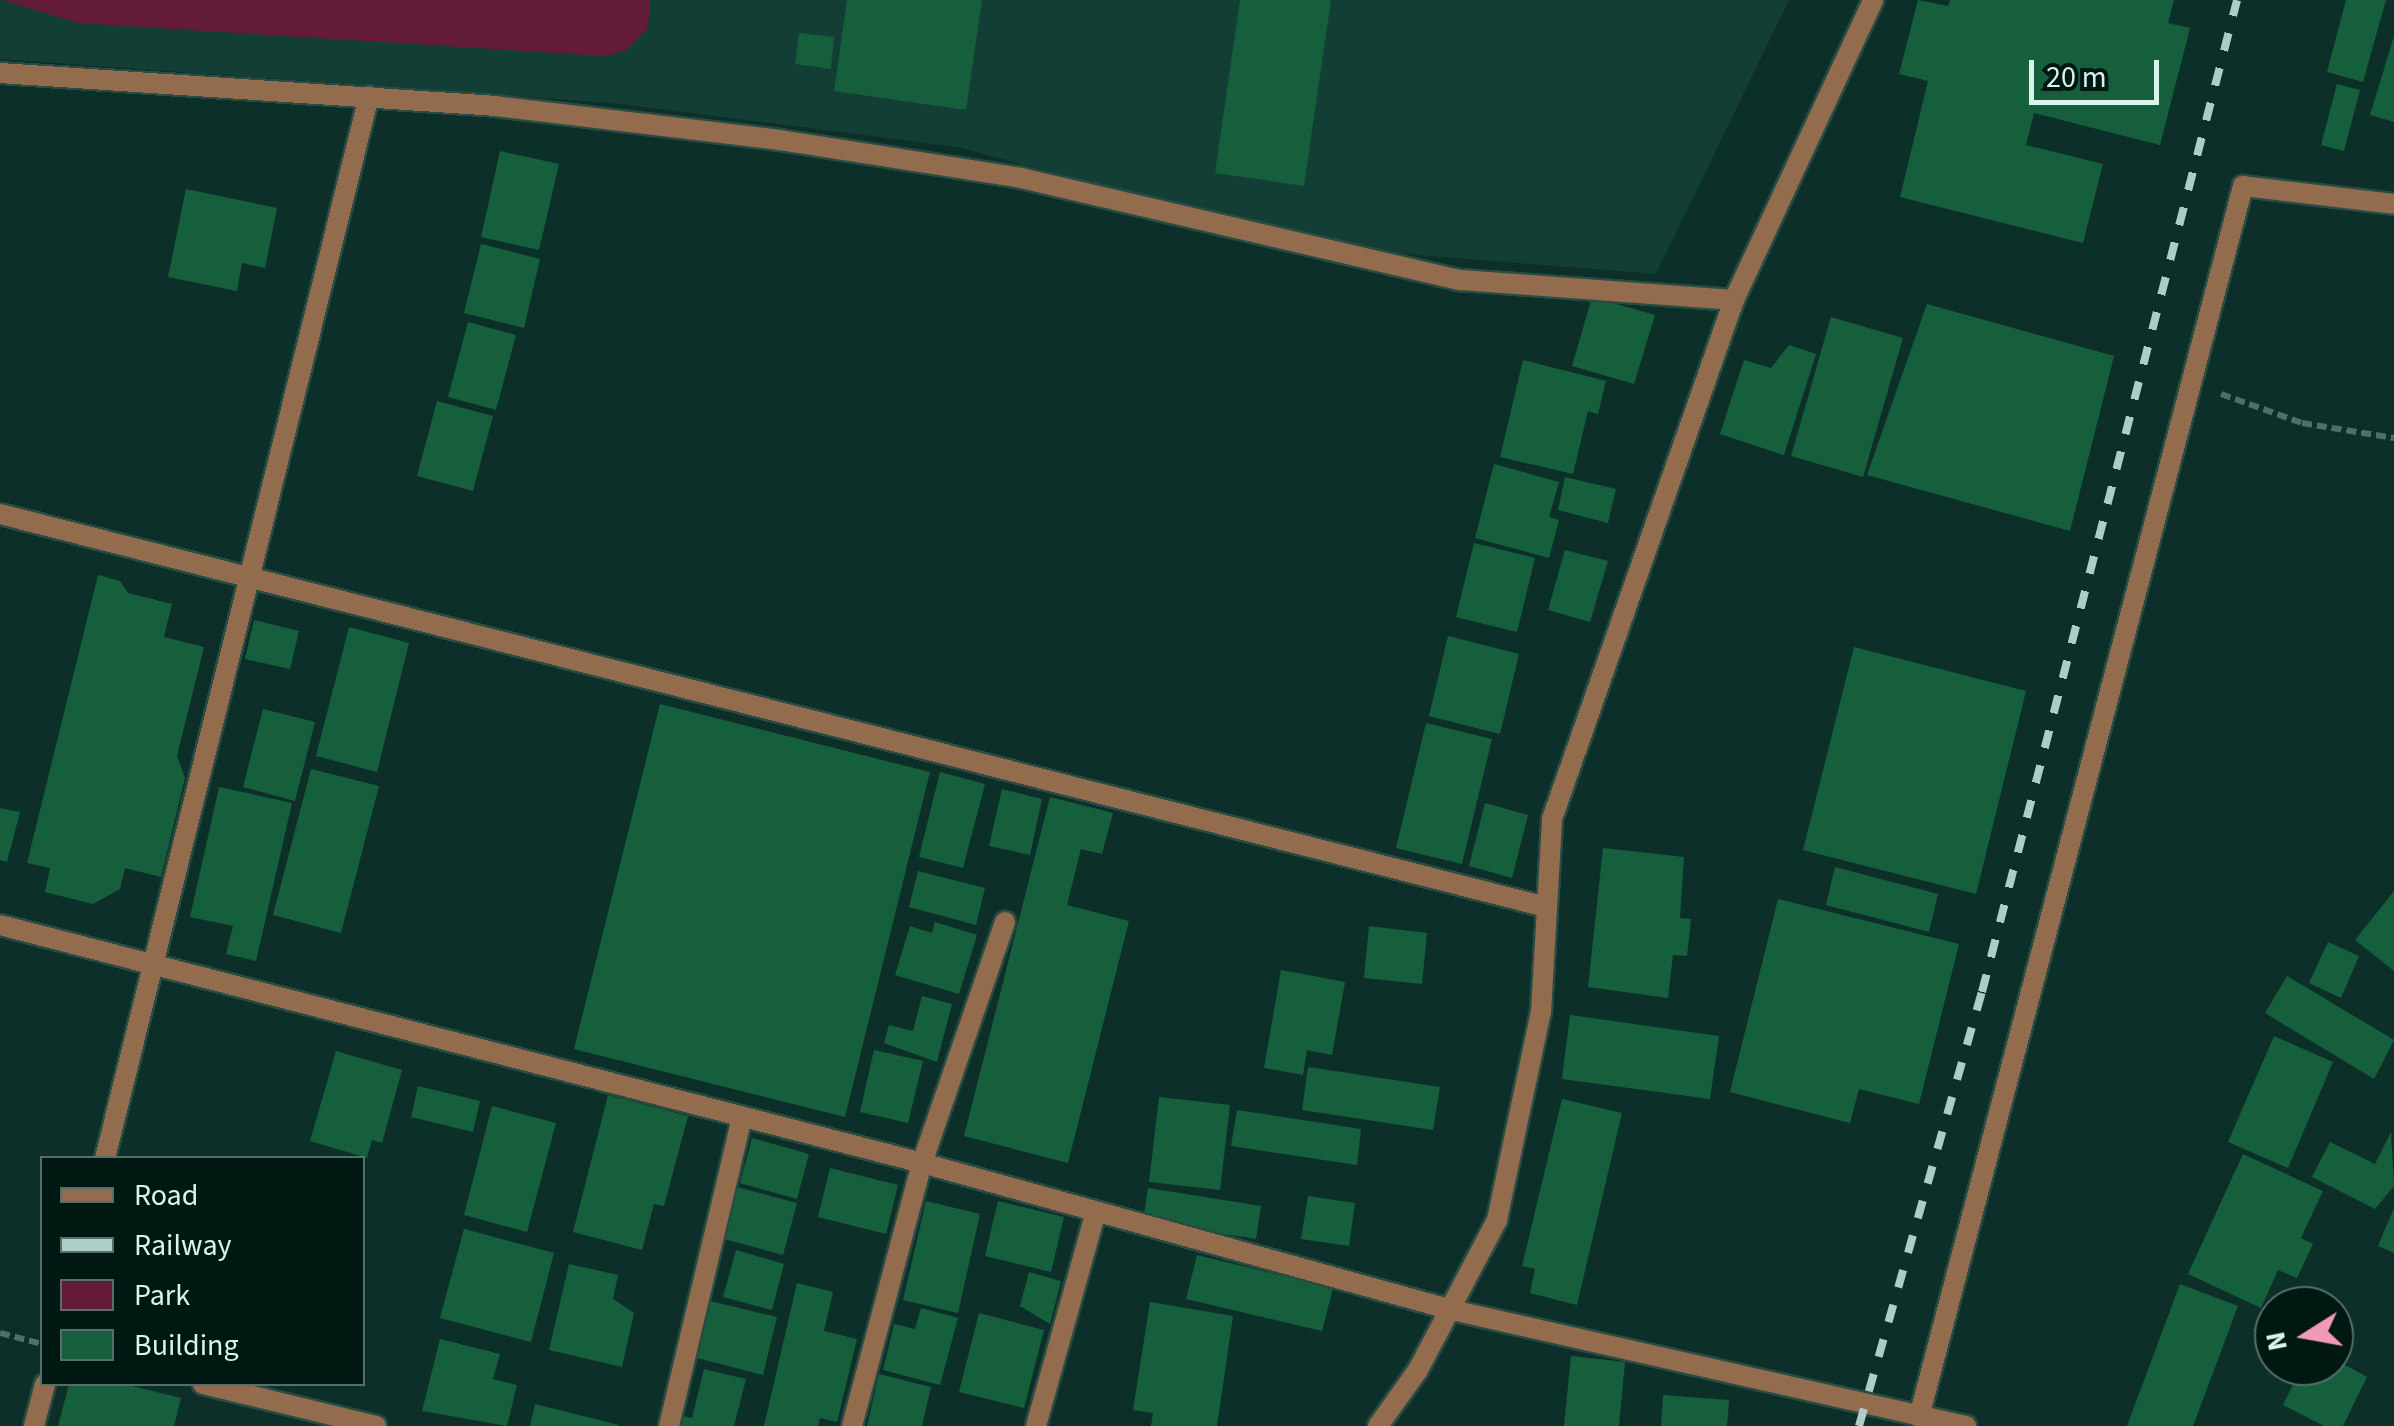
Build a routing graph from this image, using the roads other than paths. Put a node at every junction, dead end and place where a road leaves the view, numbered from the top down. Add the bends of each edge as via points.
1 (1873, 0) edge
2 (0, 73) edge
3 (369, 96) junction
4 (2394, 204) edge
5 (1734, 300) junction
6 (0, 514) edge
7 (252, 578) junction
8 (1546, 907) junction
9 (1006, 922) dead end
10 (0, 926) edge
11 (157, 966) junction
12 (742, 1117) junction
13 (107, 1156) edge
14 (922, 1163) junction
15 (1094, 1214) junction
16 (1452, 1310) junction
17 (45, 1386) edge
18 (211, 1386) edge
19 (1919, 1416) junction
20 (34, 1426) edge
21 (376, 1426) edge
22 (669, 1426) edge
23 (852, 1426) edge
24 (1036, 1426) edge
25 (1378, 1426) edge
26 (1966, 1426) edge

1 - 5 street
2 - 3 street
3 - 5 street via 780,140 1021,178 1461,280
3 - 7 street
4 - 19 street via 2243,186
5 - 8 street via 1552,819
6 - 7 street
7 - 8 street
7 - 11 street
8 - 16 street via 1541,1012 1497,1220
9 - 14 street
10 - 11 street
11 - 12 street
11 - 13 street
12 - 14 street
12 - 22 street
14 - 15 street
14 - 23 street
15 - 16 street
15 - 24 street
16 - 19 street
16 - 25 street
17 - 20 street
18 - 21 street
19 - 26 street

